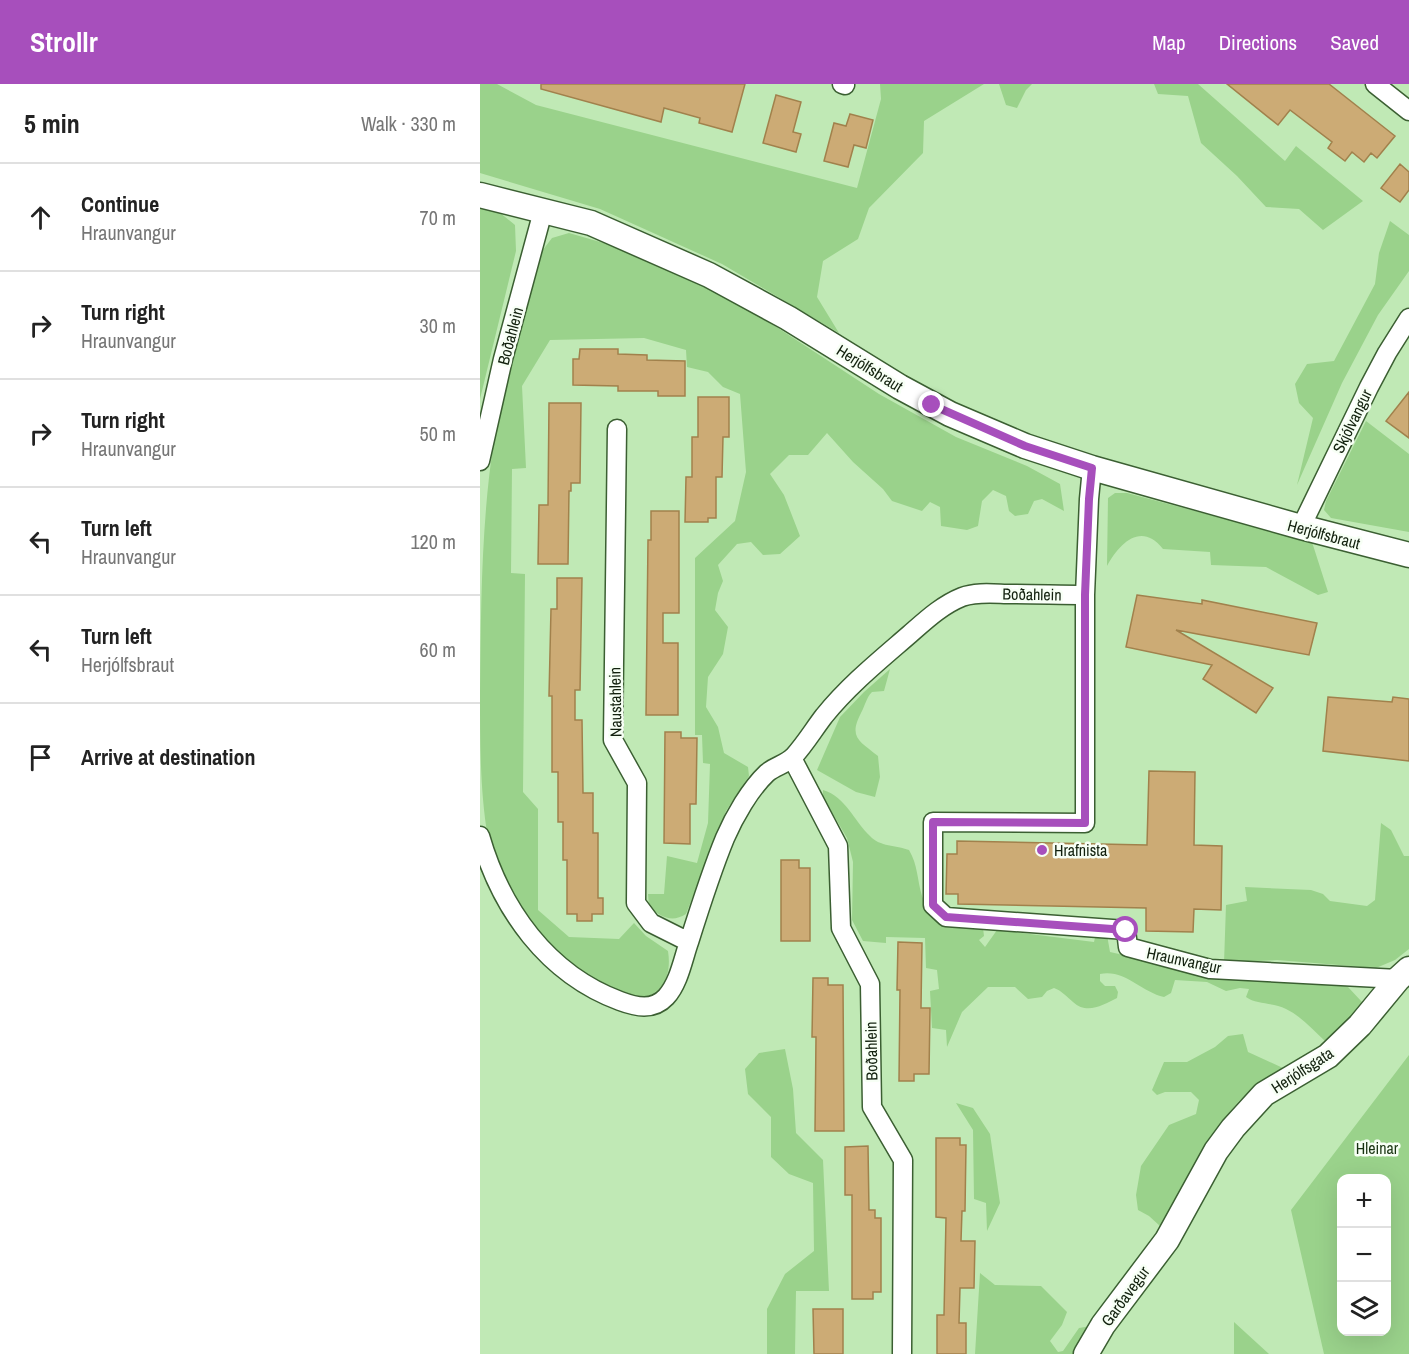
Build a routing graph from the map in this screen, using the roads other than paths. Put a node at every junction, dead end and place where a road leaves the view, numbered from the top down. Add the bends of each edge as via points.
1 (1375, 84) edge
2 (1409, 111) edge
3 (480, 195) edge
4 (543, 211) junction
5 (1409, 318) edge
6 (617, 429) dead end
7 (480, 461) edge
8 (1092, 468) junction
9 (1301, 527) junction
10 (1409, 555) edge
11 (1085, 595) junction
12 (792, 758) junction
13 (480, 837) edge
14 (688, 942) junction
15 (1404, 974) edge
16 (1167, 1240) joint
17 (902, 1354) edge
18 (1086, 1354) edge

1 - 2 street
3 - 4 street, Herjólfsbraut
4 - 7 street, Boðahlein
4 - 8 street, Herjólfsbraut via 591,223 709,275 941,409 1025,446
5 - 9 street, Skjólvangur via 1369,387
6 - 14 street, Naustahlein via 613,740 638,783 636,903 651,923
8 - 9 street, Herjólfsbraut
8 - 11 street, Hraunvangur
9 - 10 street, Herjólfsbraut
11 - 12 street, Boðahlein via 963,596 938,610 857,679
11 - 15 street, Hraunvangur via 1085,823 933,822 933,905 946,917 1126,930 1128,947 1210,969
12 - 14 street, Boðahlein via 767,773 736,815
12 - 17 street, Boðahlein via 838,846 841,928 870,984 872,1107 903,1160
13 - 14 street, Boðahlein via 496,878 534,942 561,969 595,991 633,1006 656,1004 674,984
15 - 16 street, Herjólfsgata via 1328,1056 1264,1094 1233,1128
16 - 18 street, Garðavegur

